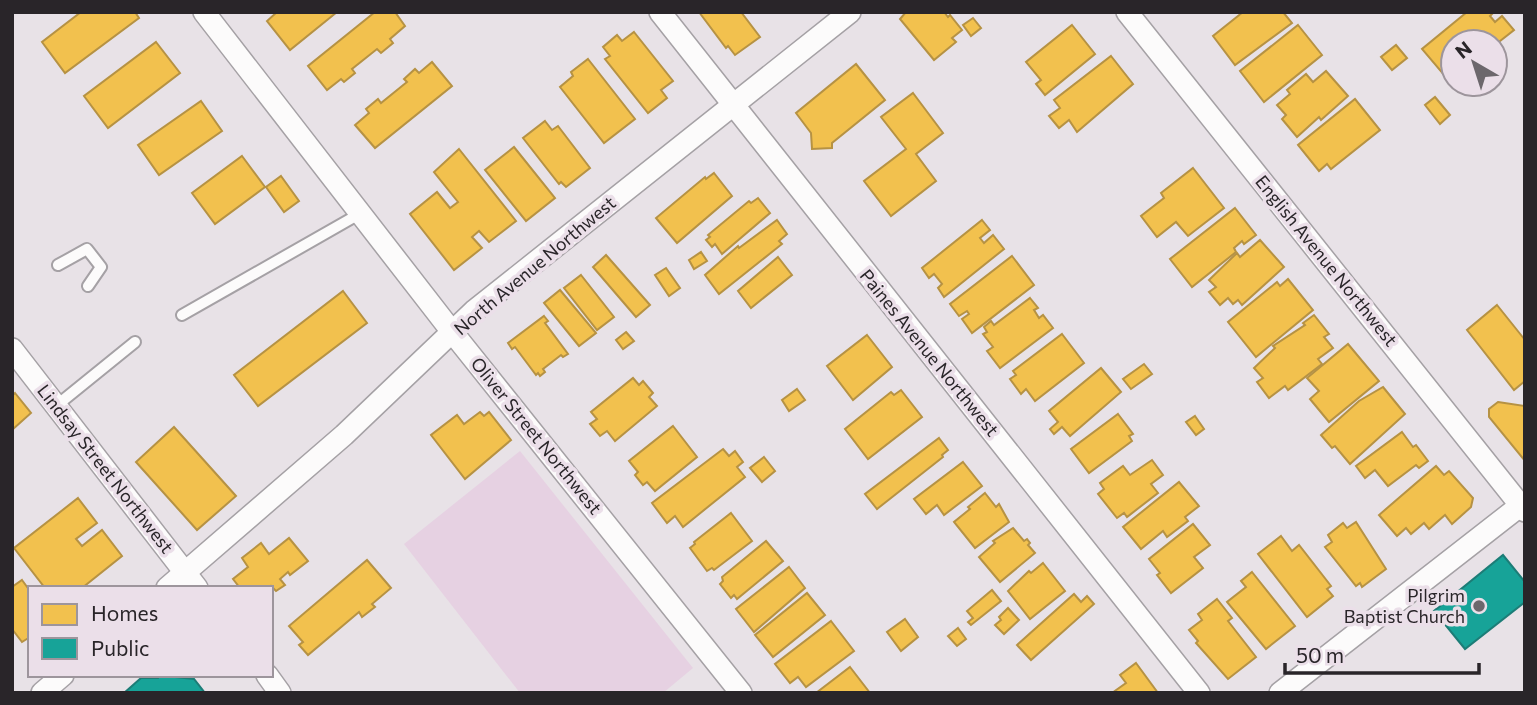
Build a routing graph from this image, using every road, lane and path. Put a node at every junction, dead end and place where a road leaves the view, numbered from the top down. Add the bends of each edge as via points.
1 (204, 12) edge
2 (660, 12) edge
3 (850, 12) edge
4 (1127, 12) edge
5 (732, 106) junction
6 (361, 213) junction
7 (58, 265) dead end
8 (88, 286) dead end
9 (182, 315) dead end
10 (453, 332) junction
11 (135, 342) dead end
12 (12, 349) edge
13 (56, 406) junction
14 (1523, 506) edge
15 (191, 580) edge
16 (173, 586) edge
17 (61, 677) edge
18 (269, 677) edge
19 (42, 693) edge
20 (281, 693) edge
21 (741, 693) edge
22 (1199, 693) edge
23 (1280, 693) edge

1 - 6 street, Oliver Street Northwest
2 - 5 street, Paines Avenue Northwest
3 - 5 street, North Avenue Northwest
4 - 14 street, English Avenue Northwest
5 - 10 street, North Avenue Northwest
5 - 22 street, Paines Avenue Northwest
6 - 9 lane
6 - 10 street, Oliver Street Northwest
7 - 8 lane via 87,249 101,267
10 - 15 street, North Avenue Northwest
10 - 21 street, Oliver Street Northwest
11 - 13 lane
12 - 13 street, Lindsay Street Northwest
13 - 15 street, Lindsay Street Northwest
14 - 23 street
15 - 16 street, North Avenue Northwest
17 - 19 street
18 - 20 street

